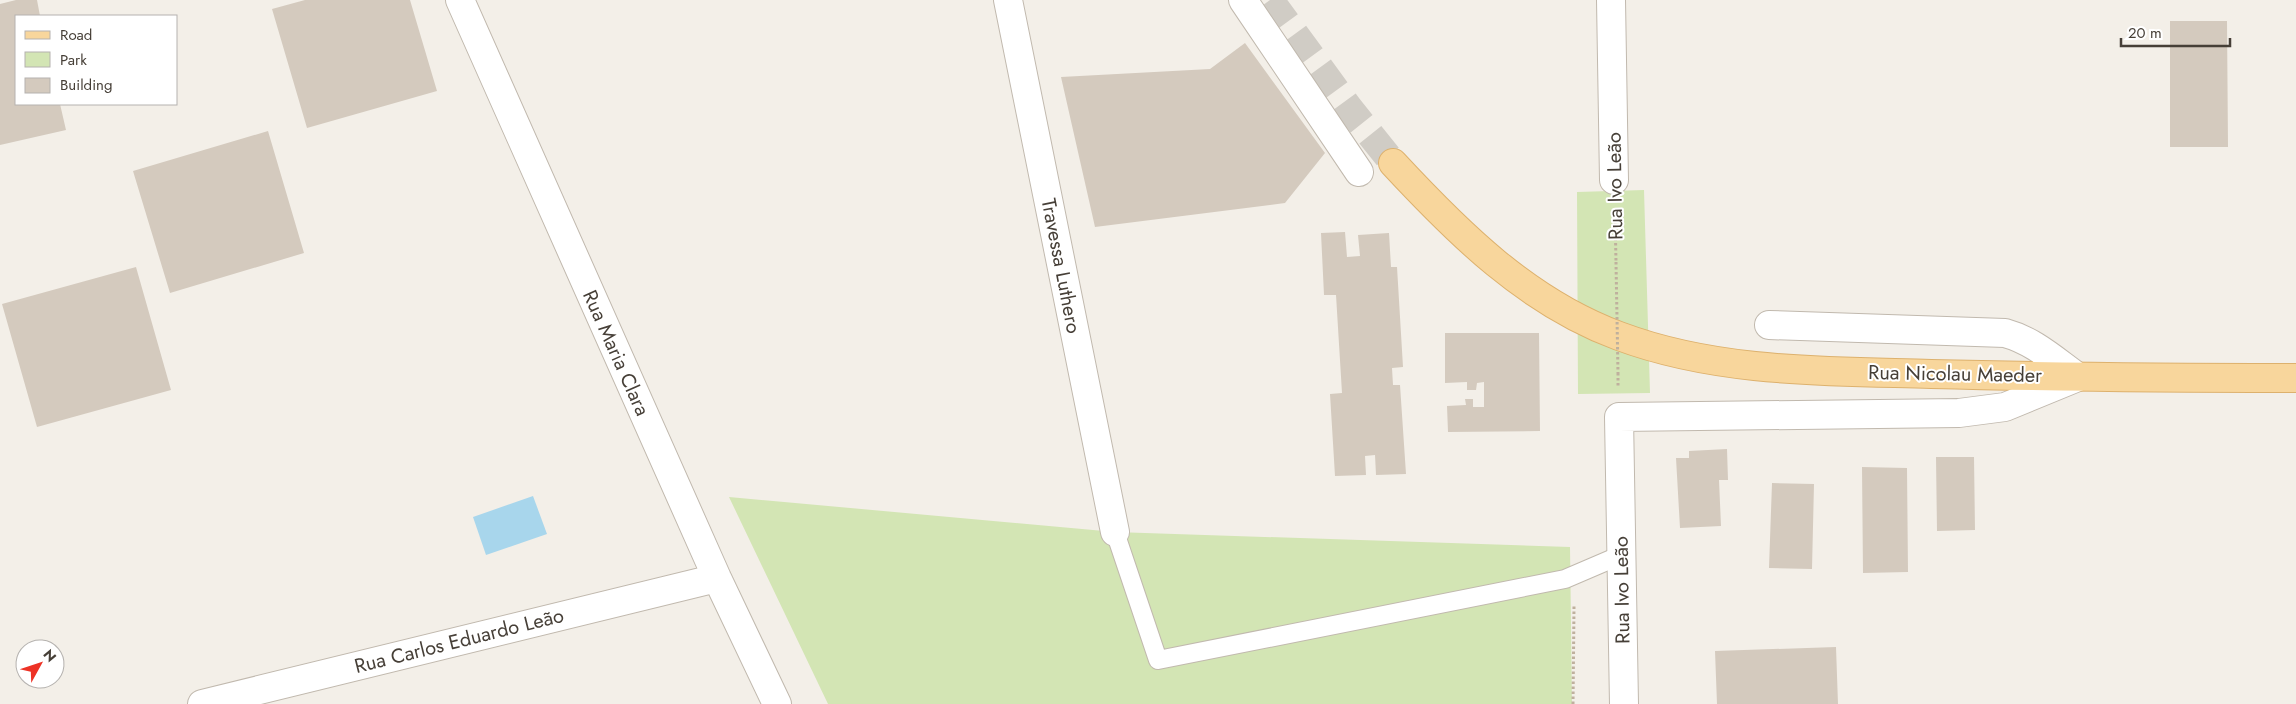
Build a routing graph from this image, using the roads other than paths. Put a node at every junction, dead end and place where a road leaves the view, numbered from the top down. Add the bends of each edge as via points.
1 (460, 0) edge
2 (1008, 0) edge
3 (1243, 0) edge
4 (1611, 0) edge
5 (1393, 163) tunnel mouth
6 (1359, 172) dead end
7 (1614, 180) road end
8 (1769, 325) dead end
9 (2078, 377) junction
10 (2296, 378) edge
11 (1115, 532) joint
12 (1621, 555) junction
13 (717, 578) junction
14 (286, 694) edge
15 (202, 704) edge
16 (777, 704) edge
17 (1624, 704) edge

1 - 13 street, Rua Maria Clara
2 - 11 street, Travessa Luthero
3 - 6 street
4 - 7 street, Rua Ivo Leão
5 - 9 main road, Rua Nicolau Maeder via 1468,241 1515,279 1558,307 1617,335 1682,354 1756,366 1815,371
8 - 9 street via 2005,333 2035,345
9 - 10 main road, Rua Nicolau Maeder
9 - 12 street, Rua Ivo Leão via 2005,407 1959,413 1618,416
11 - 12 lane via 1158,660 1574,576
12 - 17 street, Rua Ivo Leão
13 - 14 street, Rua Carlos Eduardo Leão
13 - 16 street, Rua Maria Clara
14 - 15 street, Rua Carlos Eduardo Leão

